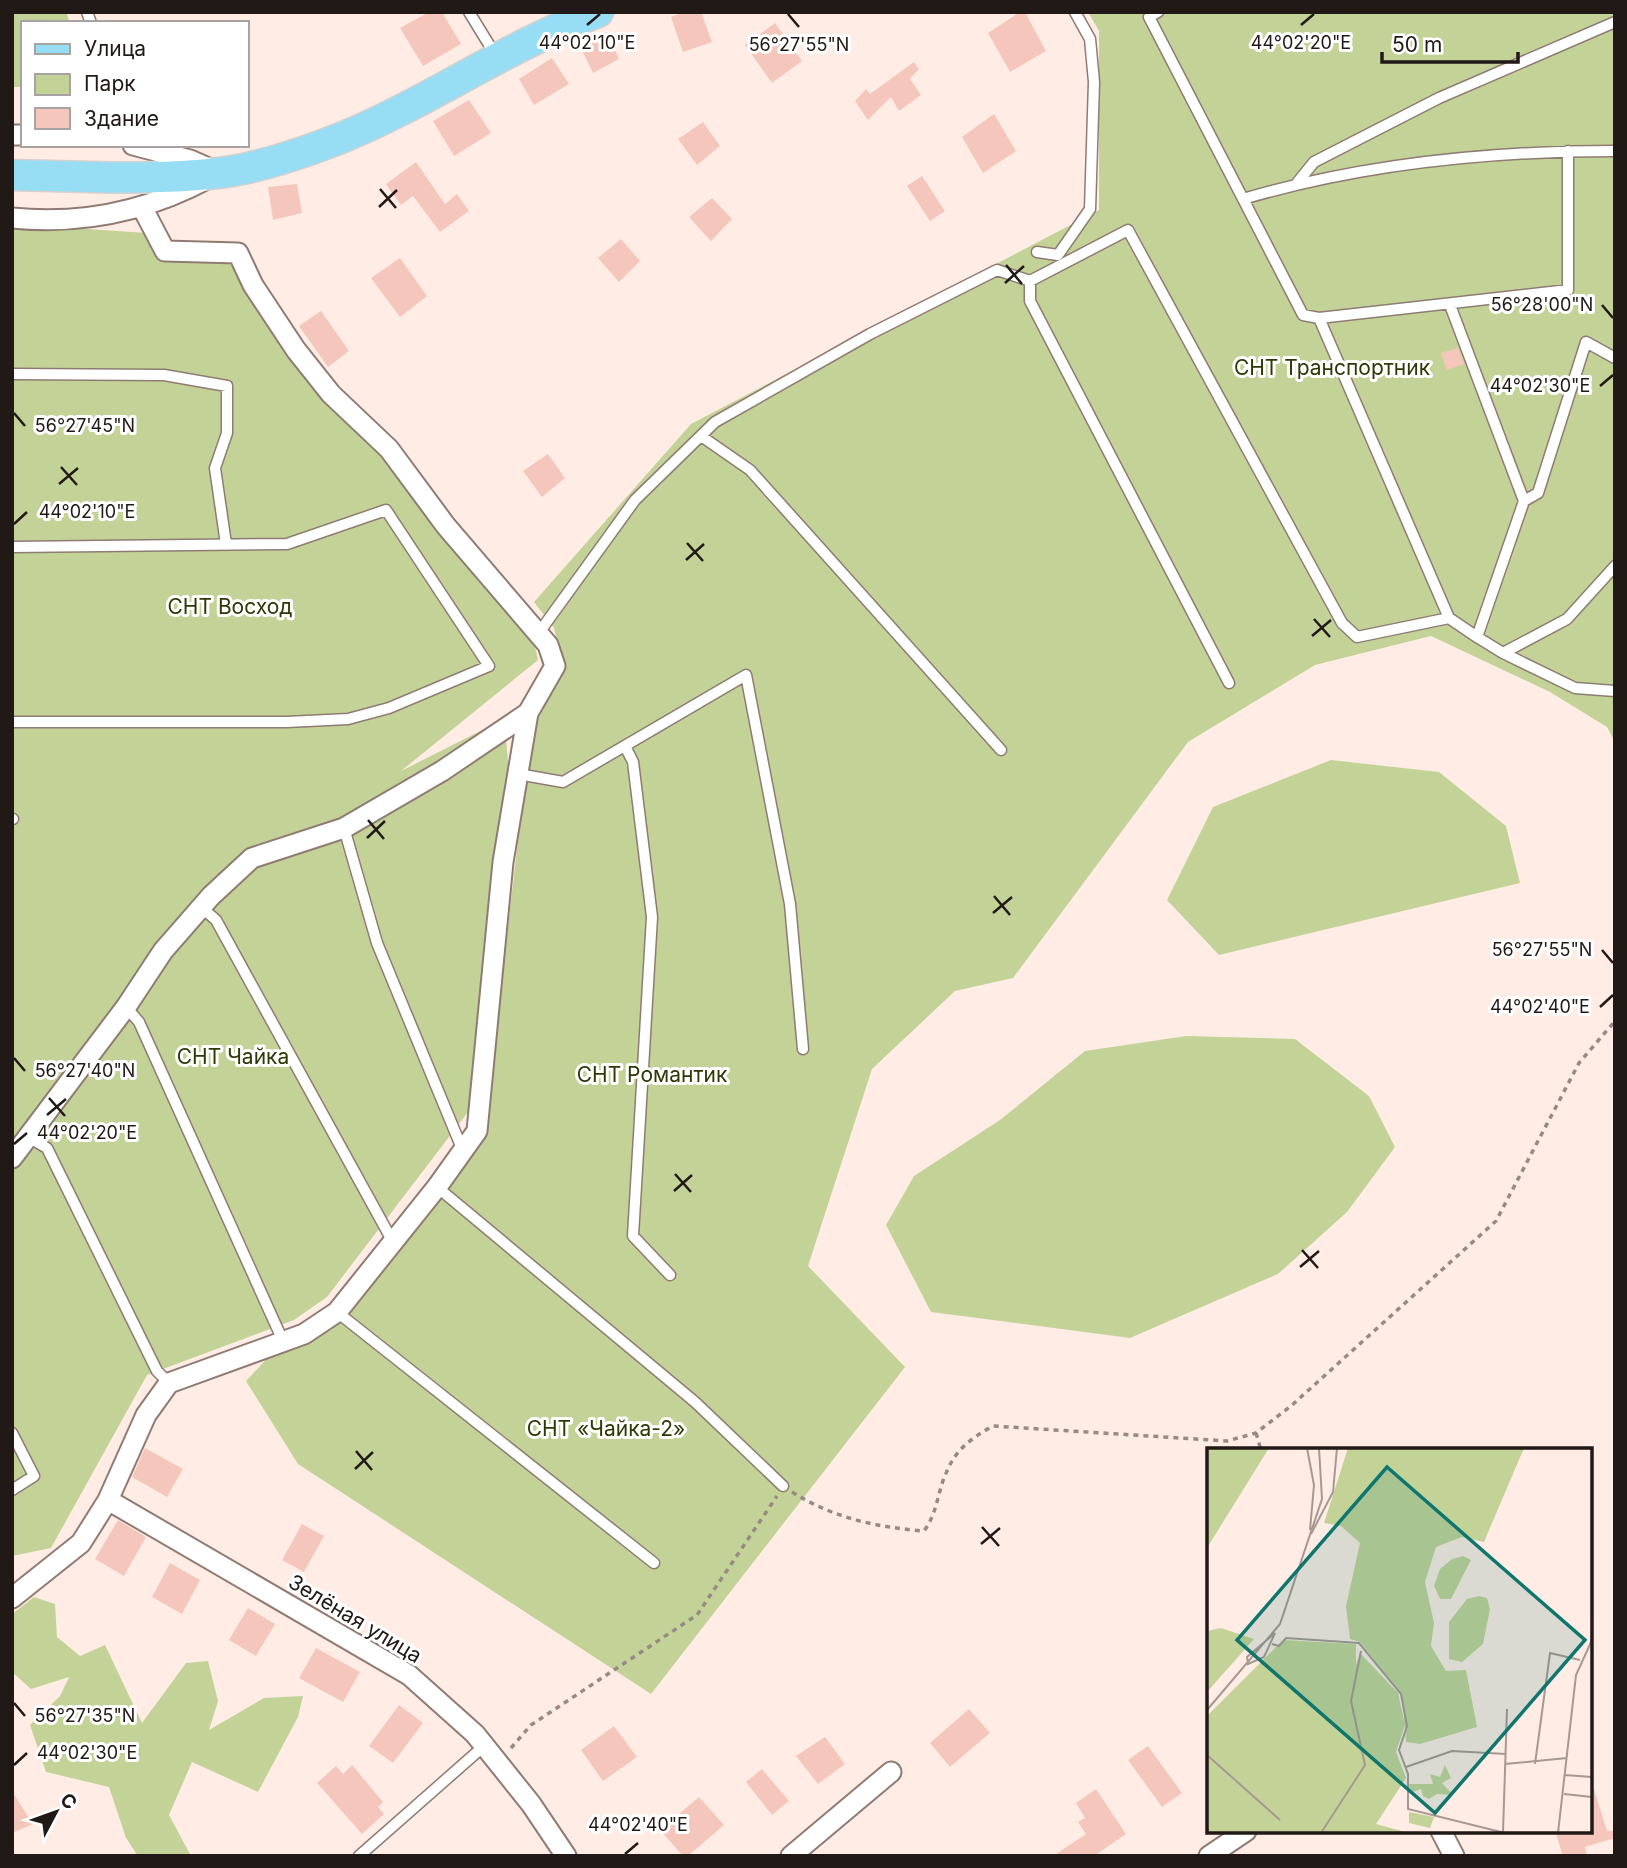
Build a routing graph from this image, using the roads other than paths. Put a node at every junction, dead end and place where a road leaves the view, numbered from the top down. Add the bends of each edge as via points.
1 (469, 12) edge
2 (598, 12) edge
3 (1075, 12) edge
4 (1158, 12) edge
5 (1615, 22) edge
6 (498, 59) junction
7 (141, 147) edge
8 (1568, 151) junction
9 (1615, 151) edge
10 (219, 173) junction
11 (12, 175) edge
12 (1297, 183) junction
13 (1243, 200) junction
14 (142, 207) junction
15 (12, 218) edge
16 (1037, 251) dead end
17 (1030, 281) junction
18 (1450, 305) junction
19 (1318, 318) junction
20 (1615, 358) edge
21 (12, 374) edge
22 (701, 436) junction
23 (1524, 501) junction
24 (226, 544) junction
25 (12, 547) edge
26 (1615, 566) edge
27 (1448, 618) junction
28 (538, 634) junction
29 (1477, 637) junction
30 (1503, 653) junction
31 (1229, 683) dead end
32 (1615, 691) edge
33 (528, 713) junction
34 (12, 722) edge
35 (625, 746) junction
36 (1001, 750) dead end
37 (518, 774) junction
38 (344, 828) junction
39 (201, 907) junction
40 (126, 1007) junction
41 (803, 1049) dead end
42 (28, 1137) junction
43 (463, 1151) junction
44 (12, 1157) edge
45 (437, 1187) junction
46 (393, 1242) junction
47 (670, 1275) dead end
48 (337, 1312) junction
49 (283, 1341) junction
50 (169, 1383) junction
51 (12, 1433) edge
52 (783, 1486) road end
53 (12, 1490) edge
54 (108, 1500) junction
55 (654, 1563) dead end
56 (12, 1598) edge
57 (484, 1746) junction
58 (891, 1772) dead end
59 (1243, 1833) edge
60 (1442, 1833) edge
61 (359, 1856) edge
62 (566, 1856) edge
63 (791, 1856) edge
64 (1209, 1856) edge
65 (1454, 1856) edge

1 - 6 lane
2 - 6 main road
3 - 16 lane via 1090,39 1094,82 1090,209 1058,256
4 - 13 lane via 1149,17
5 - 12 lane via 1439,98 1314,162
6 - 10 main road via 340,138
7 - 10 street
8 - 9 lane
8 - 12 lane via 1428,162
8 - 18 lane via 1568,290
10 - 11 main road
10 - 14 street
12 - 13 lane
13 - 19 lane via 1303,315
14 - 15 street via 83,219
14 - 28 street via 165,251 238,253 253,285 303,359 331,394 389,449 446,526
17 - 22 lane via 997,270 870,334 715,422
17 - 27 lane via 1128,230 1342,624 1357,637
17 - 31 lane via 1031,301
18 - 19 lane
18 - 23 lane
19 - 27 lane
20 - 23 lane via 1586,342 1538,493
21 - 24 lane via 164,375 228,386 227,433 215,468
22 - 28 lane via 635,500
22 - 36 lane via 750,470
23 - 29 lane
24 - 25 lane
24 - 34 lane via 287,544 386,510 489,666 389,708 348,719
26 - 30 lane via 1567,619
27 - 29 lane
28 - 33 street via 548,645 555,666
29 - 30 lane
30 - 32 lane via 1575,688
33 - 37 street
33 - 38 street via 442,771
35 - 37 lane via 563,782
35 - 41 lane via 746,675 790,904
35 - 47 lane via 634,762 652,917 633,1236
37 - 43 street via 503,862 477,1132
38 - 39 street via 252,858
38 - 43 lane via 377,943
39 - 40 street via 163,951
39 - 46 lane via 216,920
40 - 42 street
40 - 49 lane via 144,1033
42 - 44 street
42 - 50 lane via 47,1148 157,1371
43 - 45 street
45 - 46 street
45 - 52 lane via 695,1402
46 - 48 street
48 - 49 street via 304,1334
48 - 55 lane
49 - 50 street
50 - 54 street via 146,1415
51 - 53 lane via 34,1476
54 - 56 street via 81,1543
54 - 57 street, Зелёная улица via 409,1675
57 - 61 lane
57 - 62 street, Зелёная улица
58 - 63 street
59 - 64 street
60 - 65 street

